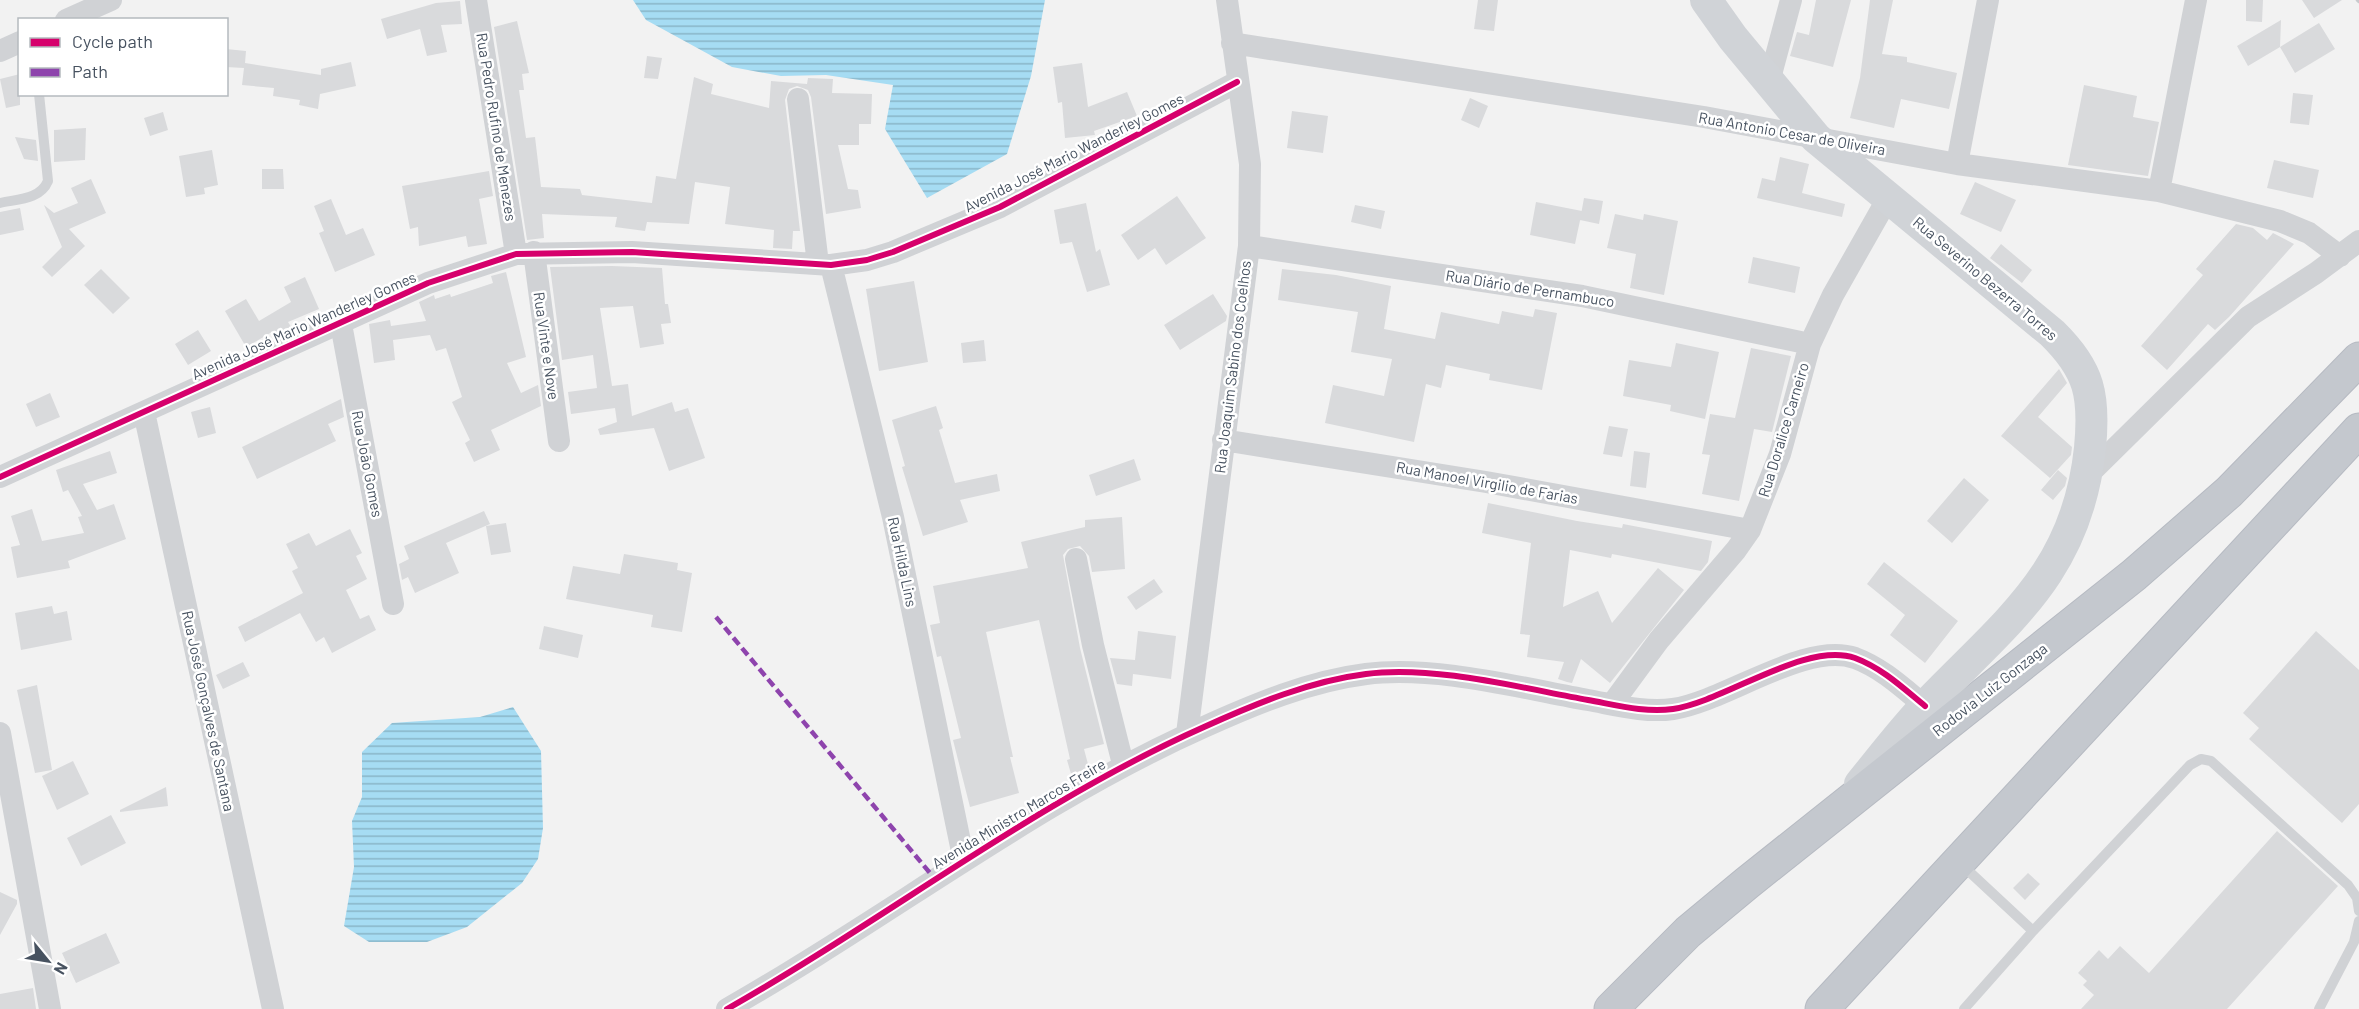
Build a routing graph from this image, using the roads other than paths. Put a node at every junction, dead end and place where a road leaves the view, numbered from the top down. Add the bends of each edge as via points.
1 (111, 0) edge
2 (476, 0) edge
3 (1227, 0) edge
4 (1706, 0) edge
5 (1791, 0) edge
6 (1988, 0) edge
7 (2196, 0) edge
8 (75, 11) edge
9 (18, 43) edge
10 (1232, 43) junction
11 (0, 51) edge
12 (1237, 82) junction
13 (1769, 82) junction
14 (39, 96) edge
15 (798, 99) dead end
16 (1816, 138) junction
17 (1957, 164) junction
18 (2158, 191) junction
19 (1888, 198) junction
20 (0, 203) edge
21 (2359, 241) edge
22 (1249, 246) junction
23 (525, 253) junction
24 (2340, 256) junction
25 (824, 265) junction
26 (340, 324) junction
27 (1810, 344) junction
28 (2359, 359) edge
29 (144, 412) junction
30 (2359, 430) edge
31 (1223, 440) junction
32 (559, 441) dead end
33 (2087, 476) junction
34 (0, 477) edge
35 (1750, 530) junction
36 (1076, 559) dead end
37 (393, 604) dead end
38 (1992, 638) junction
39 (2028, 660) junction
40 (1612, 704) junction
41 (1925, 706) junction
42 (0, 732) edge
43 (1187, 734) junction
44 (1123, 764) junction
45 (1836, 812) junction
46 (964, 861) junction
47 (1959, 861) junction
48 (2359, 911) edge
49 (2359, 921) edge
50 (2033, 931) junction
51 (1688, 932) junction
52 (50, 1009) edge
53 (273, 1009) edge
54 (728, 1009) edge
55 (1611, 1009) edge
56 (1633, 1009) edge
57 (1822, 1009) edge
58 (1965, 1009) edge
59 (2319, 1009) edge

1 - 8 street
2 - 23 street, Rua Pedro Rufino de Menezes
3 - 10 street, Rua Joaquim Sabino dos Coelhos
4 - 13 main road, Rua Severino Bezerra Torres
5 - 13 street
6 - 17 street
7 - 18 street
9 - 11 street
10 - 12 street, Rua Joaquim Sabino dos Coelhos
10 - 16 street, Rua Antonio Cesar de Oliveira
12 - 22 street, Rua Joaquim Sabino dos Coelhos via 1250,164
12 - 25 street, Avenida José Mario Wanderley Gomes via 961,225 893,252
13 - 16 main road, Rua Severino Bezerra Torres
14 - 20 lane via 48,182 36,195
15 - 25 street, Rua Hilda Lins
16 - 17 street, Rua Antonio Cesar de Oliveira
16 - 19 main road, Rua Severino Bezerra Torres
17 - 18 street, Rua Antonio Cesar de Oliveira
18 - 24 street, Rua Antonio Cesar de Oliveira via 2280,221 2309,233
19 - 27 street, Rua Doralice Carneiro
19 - 33 main road, Rua Severino Bezerra Torres via 2052,333 2080,364 2092,405
21 - 24 street
22 - 27 street, Rua Diário de Pernambuco via 1582,296
22 - 31 street, Rua Joaquim Sabino dos Coelhos
23 - 25 street, Avenida José Mario Wanderley Gomes via 703,255
23 - 26 street, Avenida José Mario Wanderley Gomes via 428,284
23 - 32 street, Rua Vinte e Nove
24 - 33 street via 2248,317
25 - 46 street, Rua Hilda Lins via 893,517
26 - 29 street, Avenida José Mario Wanderley Gomes
26 - 37 street, Rua João Gomes
27 - 35 street, Rua Doralice Carneiro via 1780,454
28 - 39 highway, Rodovia Luiz Gonzaga via 2229,492
29 - 34 street, Avenida José Mario Wanderley Gomes
29 - 53 street, Rua José Gonçalves de Santana
30 - 47 highway
31 - 35 street, Rua Manoel Virgilio de Farias
31 - 43 street, Rua Joaquim Sabino dos Coelhos
33 - 38 main road, Rua Severino Bezerra Torres via 2076,519 2051,569
35 - 40 street, Rua Doralice Carneiro
36 - 44 street
38 - 39 main road via 2003,655
38 - 41 main road, Rua Severino Bezerra Torres
39 - 45 highway, Rodovia Luiz Gonzaga
40 - 41 street, Avenida Ministro Marcos Freire via 1672,709 1726,693 1788,665 1839,654 1880,670
40 - 43 street, Avenida Ministro Marcos Freire via 1461,678 1405,672 1368,674 1310,687
41 - 45 main road, Rua Severino Bezerra Torres
42 - 52 street
43 - 44 street, Avenida Ministro Marcos Freire
44 - 46 street, Avenida Ministro Marcos Freire
45 - 51 highway, Rodovia Luiz Gonzaga
46 - 54 street, Avenida Ministro Marcos Freire
47 - 50 lane
47 - 57 highway
48 - 50 lane via 2352,892 2328,866 2211,761 2201,759 2190,765
49 - 59 lane via 2354,942
50 - 58 lane
51 - 55 highway, Rodovia Luiz Gonzaga
51 - 56 highway

